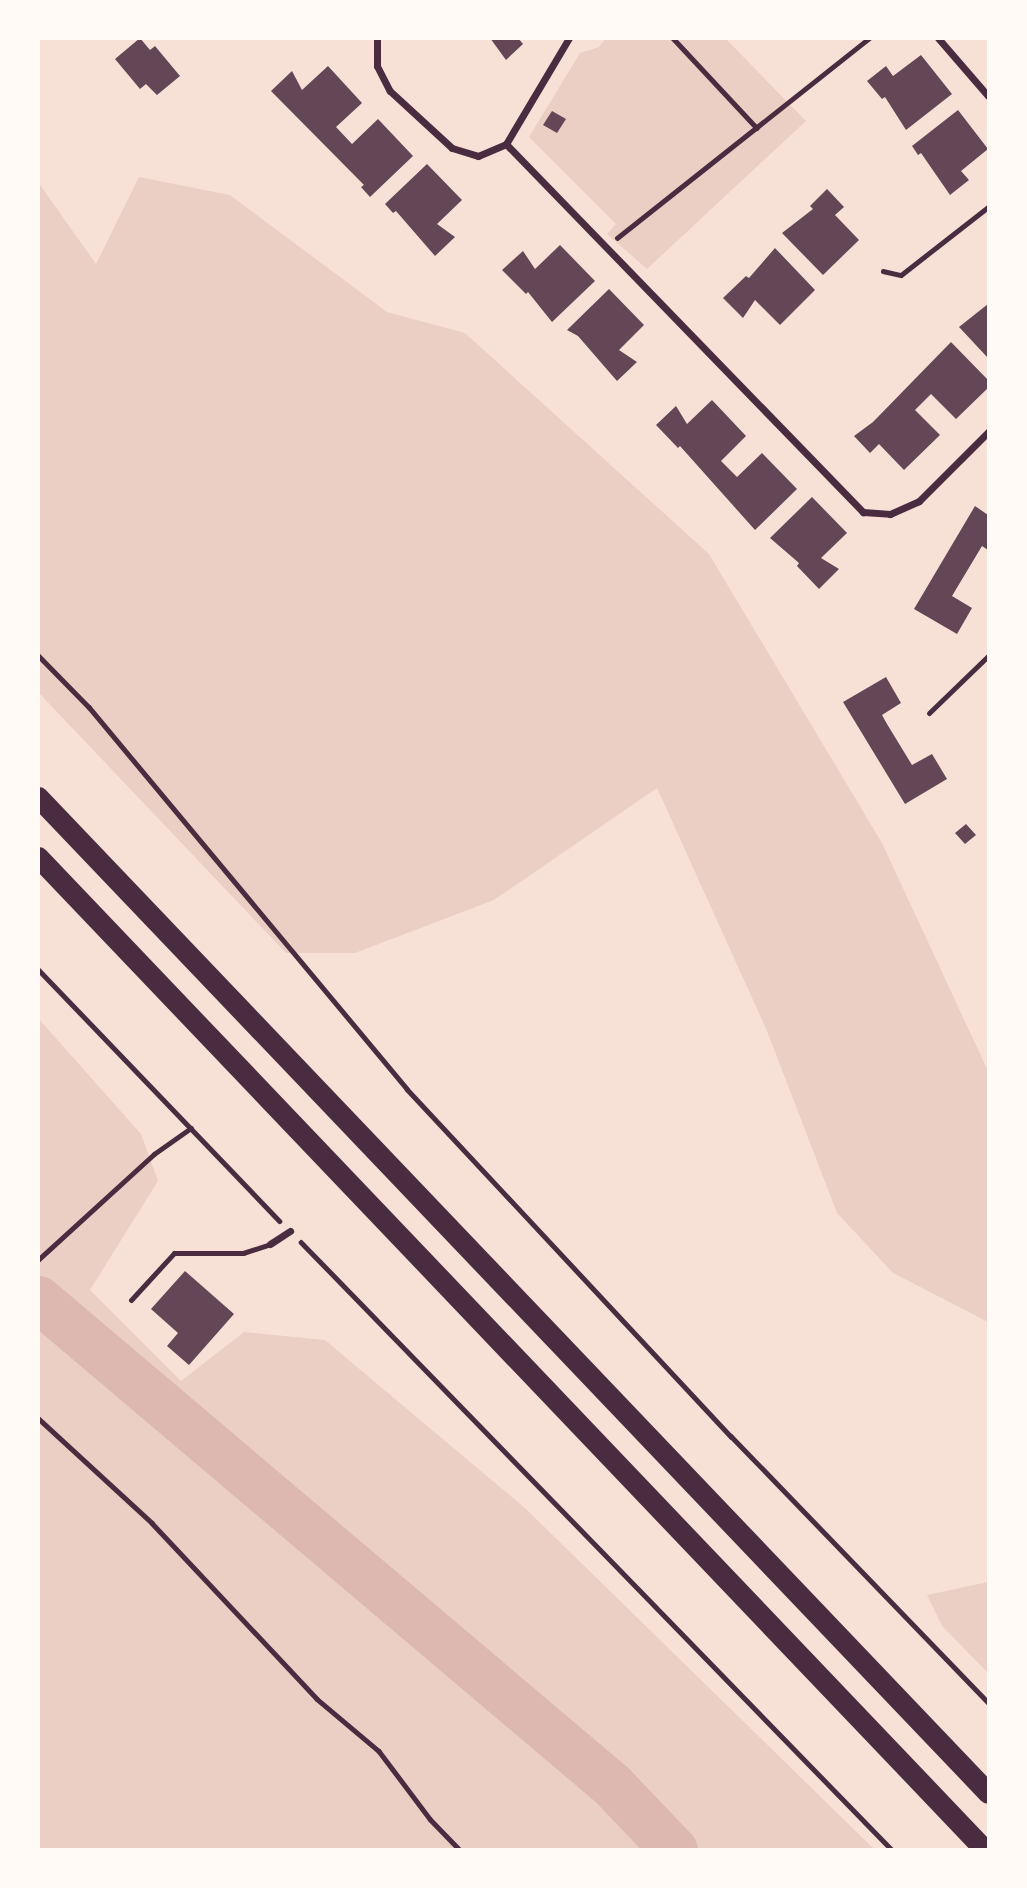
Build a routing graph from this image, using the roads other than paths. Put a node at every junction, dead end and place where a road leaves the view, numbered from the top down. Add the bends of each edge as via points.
1 (377, 38) edge
2 (569, 38) edge
3 (938, 38) edge
4 (989, 96) edge
5 (506, 144) junction
6 (989, 432) edge
7 (989, 656) edge
8 (929, 713) dead end
9 (38, 797) edge
10 (38, 857) edge
11 (290, 1231) road end
12 (270, 1244) joint
13 (131, 1300) dead end
14 (989, 1793) edge
15 (985, 1850) edge

1 - 5 street via 382,80 452,148 478,156
2 - 5 street
3 - 4 street
5 - 6 street via 863,512 890,514 919,500
7 - 8 lane
9 - 14 highway
10 - 15 highway
11 - 12 street
12 - 13 lane via 243,1253 174,1253

